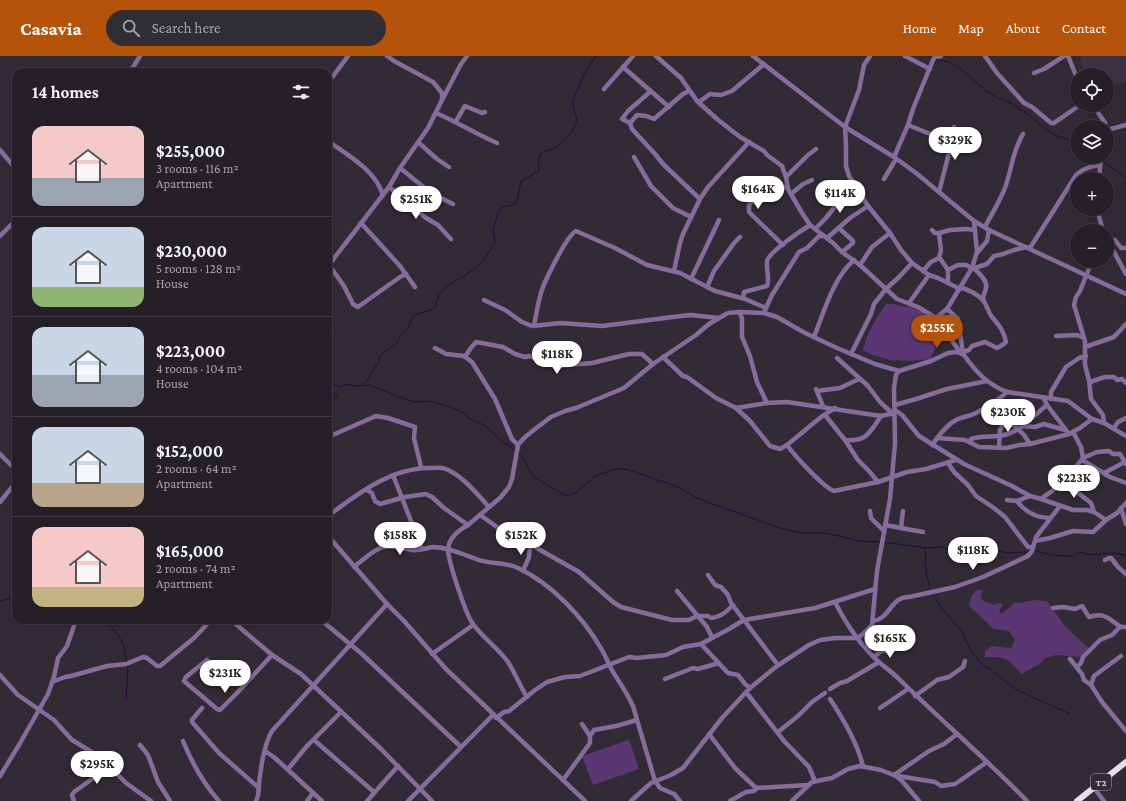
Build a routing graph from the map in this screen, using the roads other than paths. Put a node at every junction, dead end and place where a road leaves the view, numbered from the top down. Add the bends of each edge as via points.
1 (140, 56) edge
2 (348, 56) edge
3 (387, 56) edge
4 (467, 56) edge
5 (632, 56) edge
6 (656, 56) edge
7 (754, 56) edge
8 (870, 56) edge
9 (905, 56) edge
10 (941, 56) edge
11 (985, 56) edge
12 (1064, 56) edge
13 (1068, 56) edge
14 (764, 64) junction
15 (623, 67) junction
16 (132, 68) edge
17 (1073, 68) edge
18 (930, 69) junction
19 (1034, 74) dead end
20 (332, 78) edge
21 (604, 89) dead end
22 (651, 91) junction
23 (690, 91) junction
24 (442, 100) junction
25 (699, 102) junction
26 (669, 107) junction
27 (486, 112) dead end
28 (1070, 112) edge
29 (436, 113) junction
30 (456, 121) junction
31 (630, 123) junction
32 (908, 125) junction
33 (1126, 125) edge
34 (845, 127) junction
35 (954, 127) dead end
36 (1114, 128) edge
37 (1022, 134) dead end
38 (749, 142) junction
39 (950, 142) junction
40 (419, 143) junction
41 (497, 143) dead end
42 (332, 144) edge
43 (816, 149) dead end
44 (0, 150) edge
45 (634, 158) dead end
46 (895, 158) junction
47 (12, 164) edge
48 (1100, 165) joint
49 (449, 167) dead end
50 (400, 168) junction
51 (1100, 172) edge
52 (786, 177) junction
53 (884, 179) dead end
54 (812, 180) dead end
55 (787, 186) junction
56 (389, 187) junction
57 (939, 192) junction
58 (860, 193) junction
59 (791, 194) junction
60 (383, 195) junction
61 (700, 199) junction
62 (453, 204) dead end
63 (868, 206) junction
64 (691, 217) junction
65 (719, 220) dead end
66 (974, 221) junction
67 (361, 223) junction
68 (12, 224) edge
69 (810, 225) junction
70 (839, 228) junction
71 (987, 228) junction
72 (815, 229) junction
73 (932, 230) dead end
74 (975, 230) junction
75 (890, 233) junction
76 (939, 233) junction
77 (0, 236) edge
78 (826, 237) junction
79 (740, 238) dead end
80 (451, 239) dead end
81 (1114, 240) edge
82 (783, 245) junction
83 (1029, 248) junction
84 (1126, 248) edge
85 (842, 252) junction
86 (1114, 253) edge
87 (977, 254) junction
88 (939, 258) junction
89 (332, 260) edge
90 (854, 260) junction
91 (912, 263) junction
92 (860, 265) junction
93 (973, 268) junction
94 (1089, 268) edge
95 (332, 270) edge
96 (948, 270) junction
97 (674, 271) junction
98 (923, 271) junction
99 (406, 274) junction
100 (1126, 274) edge
101 (929, 275) junction
102 (1086, 275) junction
103 (691, 279) junction
104 (948, 283) junction
105 (415, 287) dead end
106 (707, 287) junction
107 (960, 288) junction
108 (886, 289) junction
109 (1126, 294) edge
110 (743, 298) junction
111 (484, 300) dead end
112 (983, 300) junction
113 (909, 302) junction
114 (766, 308) junction
115 (947, 309) junction
116 (739, 312) junction
117 (764, 313) junction
118 (719, 318) junction
119 (936, 318) junction
120 (1126, 324) edge
121 (534, 326) junction
122 (1056, 336) dead end
123 (814, 337) junction
124 (1084, 338) junction
125 (1085, 347) junction
126 (435, 348) dead end
127 (962, 353) junction
128 (850, 354) junction
129 (1086, 356) junction
130 (465, 357) junction
131 (663, 357) junction
132 (837, 358) dead end
133 (653, 364) junction
134 (899, 371) junction
135 (859, 379) junction
136 (987, 381) junction
137 (1090, 382) junction
138 (1126, 383) edge
139 (1007, 392) junction
140 (1043, 397) junction
141 (1051, 399) junction
142 (998, 401) junction
143 (767, 403) junction
144 (895, 404) junction
145 (1047, 405) junction
146 (823, 406) junction
147 (736, 408) junction
148 (836, 408) junction
149 (894, 412) junction
150 (825, 415) junction
151 (881, 416) junction
152 (1007, 416) junction
153 (1126, 418) edge
154 (1092, 419) junction
155 (1104, 423) junction
156 (1020, 427) junction
157 (1114, 428) junction
158 (1069, 432) junction
159 (332, 435) edge
160 (999, 436) junction
161 (1126, 436) edge
162 (937, 438) junction
163 (845, 440) junction
164 (970, 442) junction
165 (1030, 444) junction
166 (787, 445) junction
167 (932, 445) junction
168 (999, 448) junction
169 (517, 449) junction
170 (0, 454) edge
171 (1082, 459) junction
172 (956, 460) junction
173 (948, 463) junction
174 (1126, 463) edge
175 (12, 466) edge
176 (421, 467) junction
177 (1104, 473) junction
178 (393, 475) junction
179 (891, 477) junction
180 (1064, 481) junction
181 (878, 482) junction
182 (1126, 483) edge
183 (12, 487) edge
184 (367, 490) junction
185 (1030, 496) junction
186 (402, 498) junction
187 (1041, 499) junction
188 (1007, 500) dead end
189 (1017, 501) junction
190 (0, 502) edge
191 (1126, 502) edge
192 (1060, 506) junction
193 (489, 507) junction
194 (1122, 508) junction
195 (902, 511) dead end
196 (870, 512) dead end
197 (1094, 512) junction
198 (332, 513) edge
199 (480, 514) junction
200 (1050, 518) junction
201 (1106, 520) junction
202 (468, 524) junction
203 (1126, 524) edge
204 (885, 525) junction
205 (901, 528) junction
206 (884, 530) junction
207 (923, 532) dead end
208 (332, 541) edge
209 (1035, 541) junction
210 (530, 544) junction
211 (1033, 547) junction
212 (422, 549) junction
213 (448, 550) junction
214 (1106, 560) dead end
215 (354, 567) junction
216 (523, 571) junction
217 (1126, 574) edge
218 (708, 575) dead end
219 (875, 589) junction
220 (677, 591) dead end
221 (834, 602) junction
222 (387, 604) junction
223 (733, 605) junction
224 (1053, 608) dead end
225 (697, 616) junction
226 (744, 620) junction
227 (873, 621) junction
228 (75, 624) edge
229 (207, 624) edge
230 (235, 624) edge
231 (326, 624) edge
232 (473, 625) junction
233 (1120, 627) junction
234 (1126, 627) edge
235 (712, 637) junction
236 (857, 638) junction
237 (701, 644) junction
238 (350, 645) junction
239 (892, 645) dead end
240 (432, 654) junction
241 (272, 655) junction
242 (1121, 656) dead end
243 (874, 657) junction
244 (1070, 659) dead end
245 (207, 660) dead end
246 (965, 660) dead end
247 (719, 662) junction
248 (879, 662) junction
249 (610, 665) junction
250 (778, 665) junction
251 (1077, 667) junction
252 (0, 675) edge
253 (665, 679) dead end
254 (52, 682) junction
255 (313, 685) junction
256 (1091, 685) junction
257 (750, 688) junction
258 (830, 689) dead end
259 (908, 689) junction
260 (746, 692) junction
261 (825, 693) dead end
262 (915, 696) junction
263 (527, 697) junction
264 (830, 699) dead end
265 (202, 708) dead end
266 (880, 708) dead end
267 (39, 710) junction
268 (341, 712) junction
269 (495, 716) junction
270 (638, 720) junction
271 (582, 724) dead end
272 (1126, 731) edge
273 (778, 732) junction
274 (708, 734) junction
275 (957, 734) junction
276 (590, 736) junction
277 (314, 740) junction
278 (183, 741) dead end
279 (140, 745) dead end
280 (461, 747) junction
281 (265, 751) junction
282 (987, 762) junction
283 (1126, 762) edge
284 (110, 766) junction
285 (398, 766) junction
286 (863, 766) junction
287 (288, 769) junction
288 (895, 775) junction
289 (0, 776) edge
290 (563, 780) junction
291 (655, 781) junction
292 (815, 781) junction
293 (808, 785) junction
294 (259, 788) junction
295 (757, 788) junction
296 (1094, 788) junction
297 (420, 789) junction
298 (374, 792) junction
299 (313, 793) junction
300 (74, 801) edge
301 (151, 801) edge
302 (170, 801) edge
303 (219, 801) edge
304 (256, 801) edge
305 (307, 801) edge
306 (322, 801) edge
307 (367, 801) edge
308 (408, 801) edge
309 (432, 801) edge
310 (585, 801) edge
311 (631, 801) edge
312 (680, 801) edge
313 (730, 801) edge
314 (792, 801) edge
315 (919, 801) edge
316 (1027, 801) edge
317 (1077, 801) edge
318 (1104, 801) edge

1 - 16 street
2 - 20 street
3 - 24 street via 433,82 442,93
4 - 24 street
5 - 15 street
6 - 23 street via 681,78
7 - 14 street
8 - 34 street via 864,65 859,90
9 - 18 street
10 - 18 street via 936,57
11 - 28 street via 1024,103 1051,123
12 - 19 street
13 - 17 street
14 - 25 street via 732,91 721,95 710,94
14 - 34 street
15 - 21 street
15 - 22 street
18 - 32 street
22 - 26 street
22 - 31 street via 622,119
23 - 25 street
23 - 26 street
24 - 29 street
25 - 38 street via 728,128
26 - 31 street via 654,119 637,115
27 - 30 street via 478,112 465,106
29 - 30 street
29 - 40 street
30 - 41 street
31 - 61 street via 632,129 664,165
32 - 39 street
32 - 46 street
33 - 36 street
34 - 46 street
34 - 58 street via 846,166 852,183
35 - 39 street
37 - 71 street via 1015,149 1005,188
38 - 52 street via 782,166
38 - 61 street
39 - 57 street
40 - 49 street
40 - 50 street
42 - 60 street via 374,177
43 - 52 street
44 - 47 street
45 - 64 street via 651,186 673,208
46 - 53 street
46 - 57 street
48 - 51 street
48 - 83 street via 1092,166 1076,175
50 - 56 street
50 - 62 street via 431,193
52 - 55 street
54 - 59 street
55 - 59 street
55 - 82 street via 770,190 748,208 749,212
56 - 60 street
56 - 80 street via 438,225
57 - 66 street
58 - 63 street
58 - 72 street via 837,204
59 - 69 street
60 - 67 street
61 - 64 street
63 - 70 street
63 - 75 street
64 - 97 street via 680,242
65 - 103 street
66 - 71 street
66 - 74 street
67 - 89 street
67 - 99 street
68 - 77 street
69 - 72 street
69 - 82 street
70 - 78 street
70 - 85 street via 853,240 853,243
71 - 83 street
71 - 87 street via 987,241
72 - 78 street
73 - 76 street
74 - 76 street via 950,230
74 - 87 street
75 - 91 street
75 - 92 street via 872,248
76 - 88 street
78 - 85 street
78 - 114 street via 819,236 808,248 799,252
79 - 106 street via 714,271
81 - 84 street via 1121,248
82 - 110 street via 768,258 768,286 744,292
83 - 93 street via 994,256 987,264
83 - 102 street
85 - 90 street
86 - 100 street
87 - 93 street
88 - 96 street
88 - 98 street
90 - 92 street
90 - 123 street via 848,265 834,289
91 - 98 street
91 - 108 street
92 - 108 street
93 - 96 street via 958,265
93 - 107 street
93 - 112 street via 986,283
94 - 102 street
95 - 99 street via 353,304 358,307
96 - 104 street
97 - 103 street
97 - 121 street via 647,265 615,248 579,232 573,232 541,292
98 - 101 street
99 - 105 street
101 - 104 street
101 - 113 street
102 - 109 street
102 - 124 street via 1074,303
103 - 106 street
104 - 107 street
106 - 110 street
107 - 112 street
107 - 115 street
108 - 113 street via 897,299
108 - 128 street via 874,304
110 - 114 street
111 - 121 street
112 - 127 street via 1004,334 1006,342 997,348 985,342 972,346
113 - 119 street
114 - 117 street
115 - 119 street
115 - 127 street via 958,319
116 - 117 street
116 - 118 street
116 - 143 street via 742,318 742,337
117 - 123 street via 777,317
118 - 121 street via 691,315 602,326
118 - 131 street
119 - 127 street
120 - 125 street via 1114,337
122 - 124 street via 1077,335
123 - 128 street
124 - 125 street
125 - 129 street
126 - 130 street via 446,354
127 - 134 street via 948,353
127 - 136 street via 975,371
128 - 134 street
129 - 137 street via 1085,365
129 - 141 street via 1066,367 1052,391
130 - 133 street via 476,342 503,347 515,354 529,356 556,366 592,363 628,354 642,354
130 - 169 street via 476,367 491,392
131 - 133 street
131 - 147 street via 683,376
132 - 135 street
133 - 169 street via 624,388 551,418 524,438
134 - 144 street via 894,384
135 - 146 street via 840,388 817,390
135 - 149 street via 880,402
136 - 139 street
136 - 144 street
137 - 138 street via 1114,376
137 - 155 street via 1091,400 1103,415
139 - 140 street
139 - 142 street
140 - 141 street
140 - 145 street
141 - 154 street via 1069,402
142 - 152 street via 1000,410
142 - 162 street via 976,413 955,420
143 - 146 street via 787,402
143 - 147 street
144 - 149 street
145 - 156 street
145 - 158 street
146 - 148 street
147 - 166 street via 770,446 780,449
148 - 150 street
148 - 151 street
149 - 151 street
149 - 167 street via 901,414 918,435
149 - 179 street via 895,444
150 - 163 street
150 - 166 street
151 - 163 street via 862,439
152 - 156 street
152 - 160 street via 1002,423
153 - 157 street via 1118,422
154 - 155 street
154 - 158 street
155 - 157 street
156 - 158 street via 1044,424
156 - 160 street
156 - 165 street
157 - 161 street
158 - 165 street
158 - 171 street via 1081,447
159 - 176 street via 376,416 398,420 414,427
160 - 164 street via 977,437
160 - 168 street
162 - 164 street via 956,438
162 - 167 street
163 - 181 street via 859,462
164 - 168 street via 979,447
165 - 168 street
166 - 181 street via 831,490 839,491
167 - 172 street
169 - 193 street via 509,487
170 - 175 street
171 - 174 street via 1098,452 1109,451 1120,454
171 - 177 street
171 - 180 street
172 - 173 street
172 - 185 street
173 - 179 street
173 - 211 street via 976,496 1005,517 1028,547
174 - 177 street
176 - 178 street
176 - 193 street via 445,468 468,484
177 - 182 street
178 - 184 street
178 - 186 street
179 - 181 street
179 - 204 street
180 - 187 street
180 - 197 street via 1091,503
183 - 190 street
184 - 186 street via 380,504
184 - 198 street
185 - 187 street
185 - 189 street
186 - 202 street via 429,495
186 - 212 street
187 - 192 street
188 - 189 street
189 - 200 street via 1036,517
191 - 194 street
192 - 197 street
192 - 200 street
193 - 199 street
194 - 201 street
194 - 203 street
195 - 205 street
196 - 206 street via 871,518
197 - 201 street
199 - 202 street
199 - 210 street via 504,532
200 - 209 street
201 - 209 street via 1093,532 1073,531
202 - 213 street via 454,536
204 - 205 street
204 - 206 street
205 - 207 street
206 - 219 street
208 - 215 street
209 - 211 street
210 - 216 street via 529,557
210 - 225 street via 584,576 621,607 672,620 689,620
211 - 227 street via 1028,556 983,577 955,587 900,599 883,617
212 - 213 street via 432,547
212 - 215 street via 385,547
213 - 216 street via 481,561 504,563
213 - 232 street via 467,616
214 - 217 street via 1111,558
215 - 222 street
216 - 249 street via 564,600 602,649
218 - 223 street via 715,585 721,587 728,595
219 - 221 street
219 - 227 street
220 - 225 street
221 - 226 street
221 - 236 street
222 - 238 street
222 - 240 street
223 - 225 street via 719,617
223 - 226 street
224 - 233 street via 1075,609 1082,606 1089,617 1101,615 1112,619
225 - 235 street
226 - 235 street
226 - 250 street
227 - 236 street
228 - 254 street via 67,646 58,658
229 - 254 street via 160,666 143,657 126,664 107,666
230 - 241 street
231 - 238 street
232 - 240 street
232 - 263 street via 507,662
233 - 234 street
233 - 251 street via 1112,636 1100,640
235 - 237 street
236 - 243 street
236 - 250 street via 820,640
237 - 247 street
237 - 249 street via 683,647 666,655 629,657
238 - 255 street
238 - 280 street
239 - 243 street
240 - 269 street
241 - 245 street via 220,710 184,681
241 - 255 street
242 - 256 street via 1094,676
243 - 248 street
244 - 251 street
246 - 262 street via 963,667
247 - 253 street via 698,669 693,668
247 - 257 street via 728,673 738,676
248 - 258 street
248 - 259 street
249 - 263 street via 580,676 547,682
249 - 270 street via 628,695
250 - 257 street
251 - 256 street via 1084,680
252 - 267 street via 18,695
254 - 267 street
255 - 268 street
255 - 281 street via 272,731
256 - 272 street
257 - 260 street
259 - 262 street
259 - 266 street
260 - 273 street
260 - 274 street
261 - 273 street
262 - 275 street
263 - 269 street via 509,711
264 - 286 street via 857,745
265 - 294 street via 192,722 219,753
267 - 284 street via 54,720 72,740
267 - 289 street
268 - 277 street
268 - 285 street
269 - 280 street
269 - 290 street
270 - 276 street via 594,730
270 - 291 street
271 - 276 street
273 - 292 street via 809,767
274 - 291 street via 683,768
274 - 295 street via 735,768
275 - 282 street
275 - 288 street
276 - 290 street via 589,746
277 - 287 street
277 - 298 street
278 - 303 street via 195,768
279 - 302 street via 148,755 158,782
280 - 297 street
281 - 287 street
281 - 294 street
282 - 288 street via 954,785 941,786 934,781
282 - 316 street
283 - 296 highway, T2
284 - 300 street via 74,792
284 - 301 street via 126,783
285 - 297 street
285 - 298 street
286 - 288 street
286 - 292 street via 832,778
287 - 299 street
288 - 315 street
290 - 310 street
291 - 311 street
291 - 312 street via 660,788 674,794
292 - 293 street
293 - 295 street
293 - 314 street
294 - 304 street
295 - 313 street
296 - 317 highway, T2
296 - 318 street
297 - 308 street
297 - 309 street
298 - 307 street
299 - 305 street
299 - 306 street

